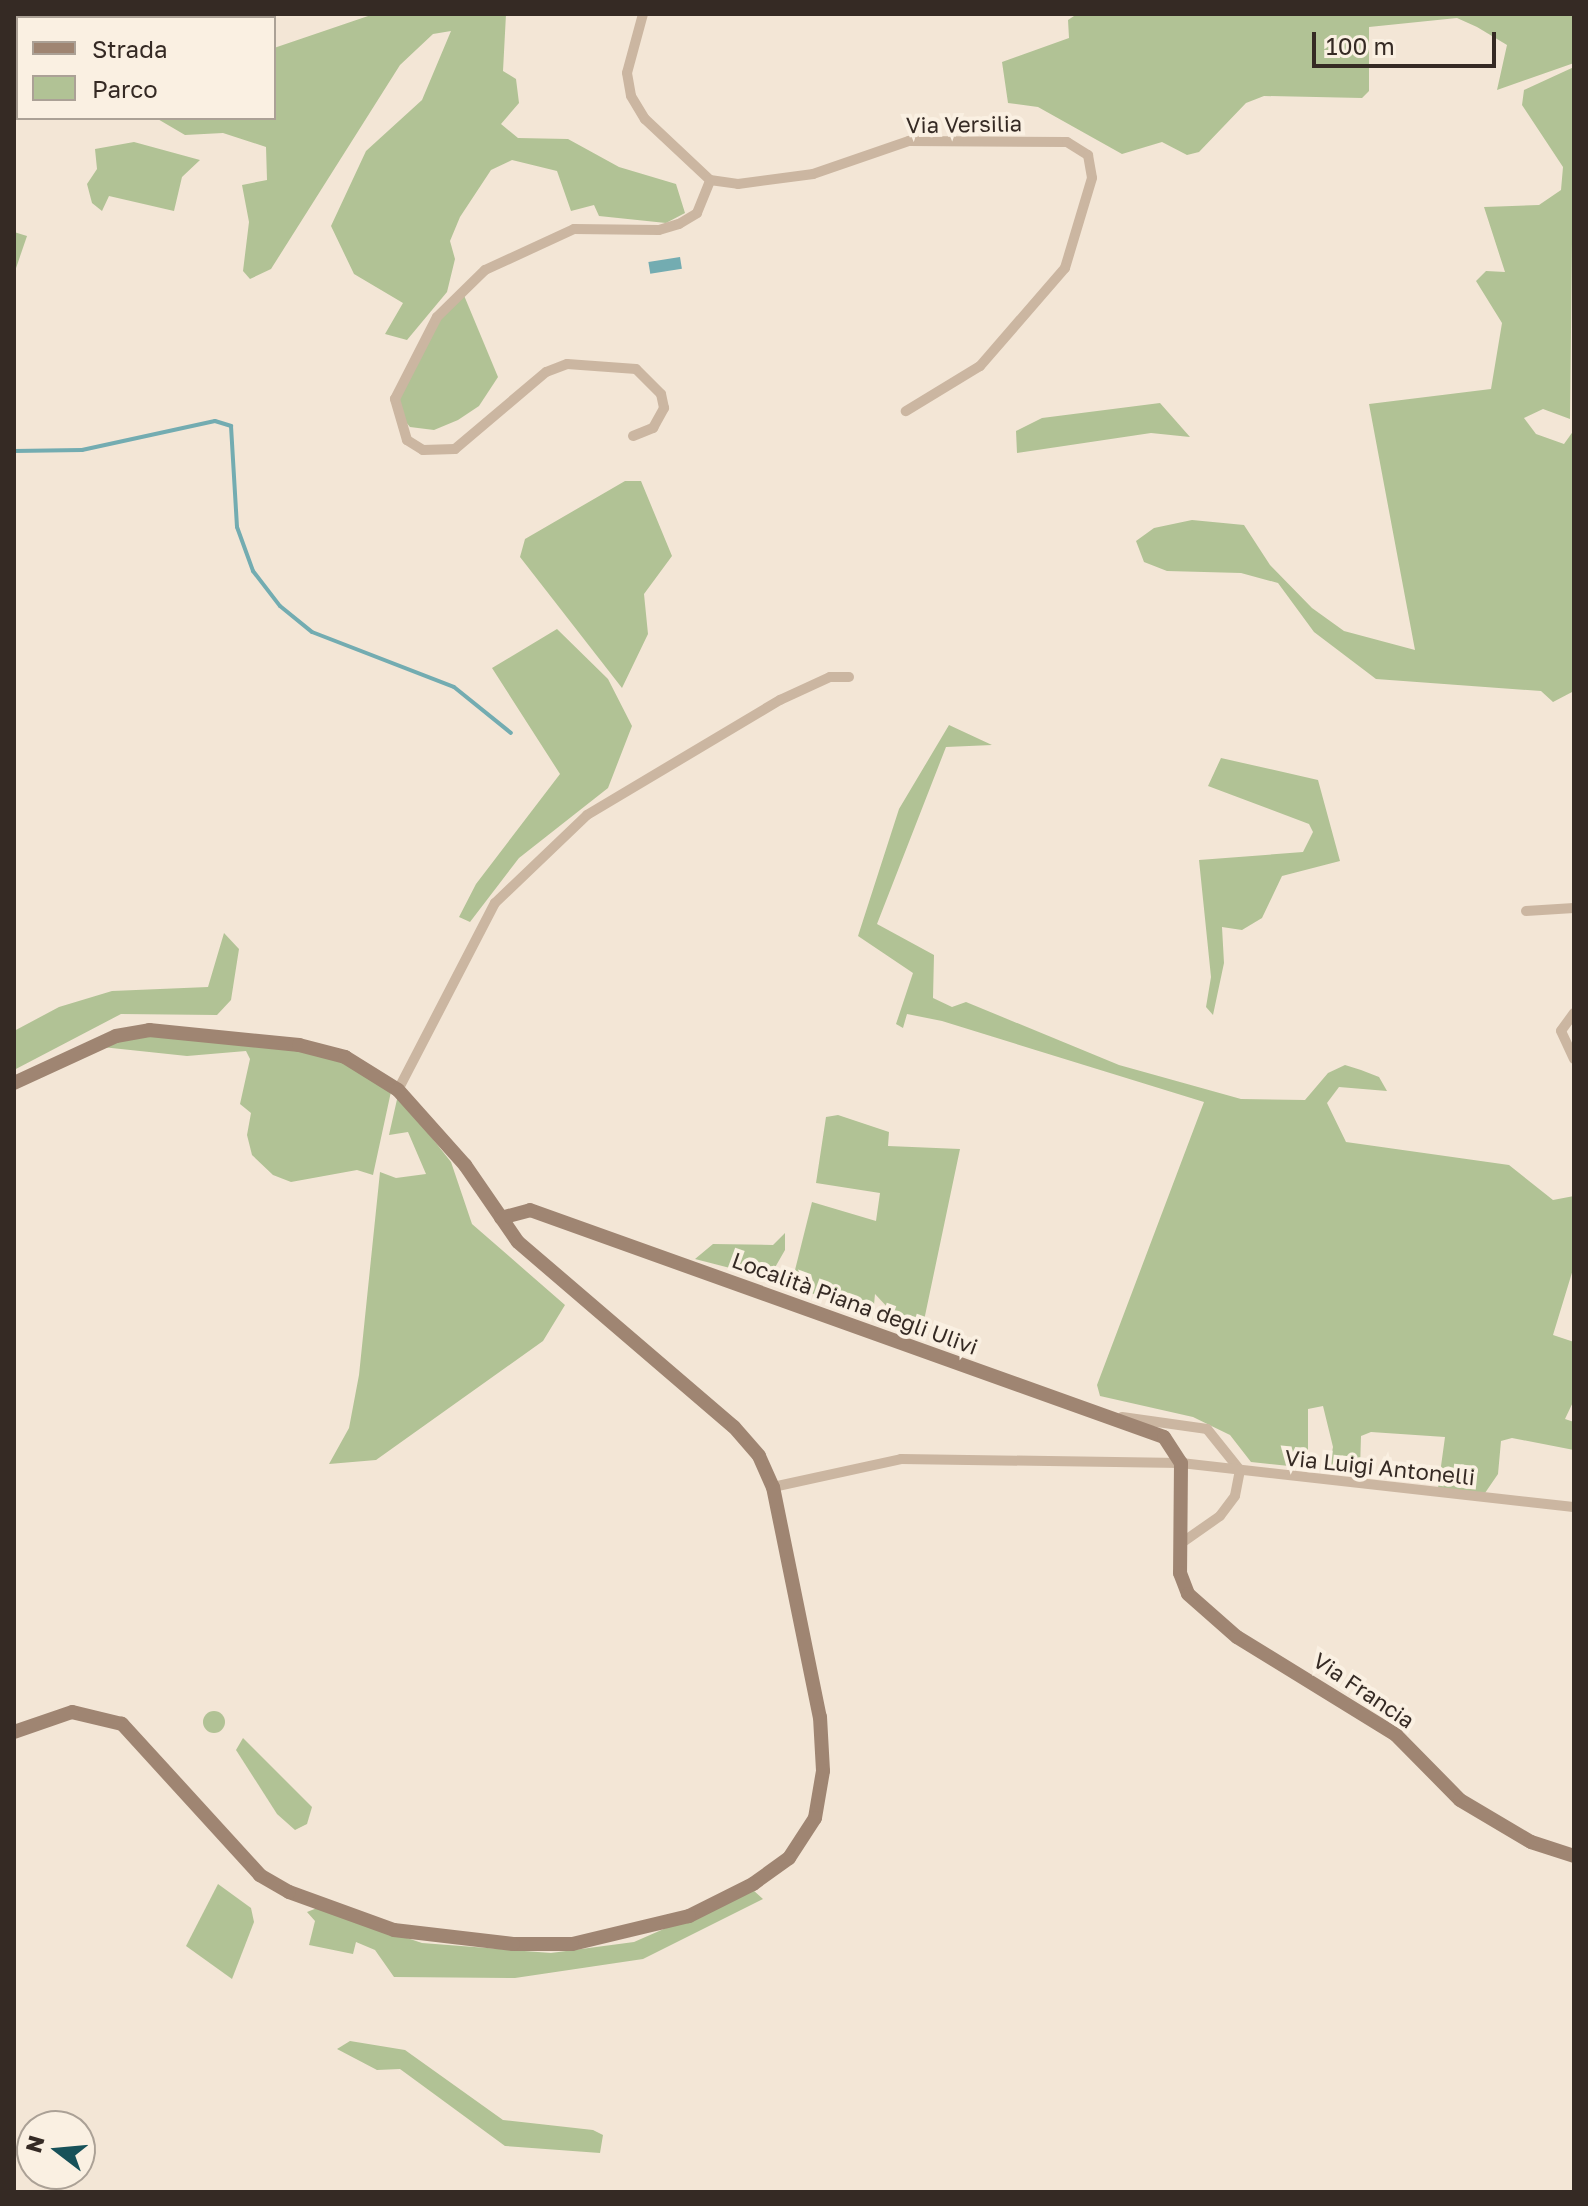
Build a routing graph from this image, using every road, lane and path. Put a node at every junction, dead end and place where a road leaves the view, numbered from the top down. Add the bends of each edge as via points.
1 (643, 14) edge
2 (710, 180) junction
3 (906, 411) dead end
4 (633, 436) dead end
5 (849, 677) dead end
6 (1574, 908) edge
7 (1526, 911) dead end
8 (1574, 1013) edge
9 (1574, 1059) edge
10 (14, 1083) edge
11 (398, 1090) junction
12 (501, 1218) junction
13 (1122, 1417) junction
14 (1181, 1463) junction
15 (1240, 1470) junction
16 (773, 1487) junction
17 (1574, 1507) edge
18 (1180, 1544) junction
19 (14, 1732) edge
20 (1574, 1856) edge

1 - 2 street via 627,73 631,96 645,119
2 - 3 street, Via Versilia via 738,184 813,174 909,141 1067,142 1088,155 1092,178 1065,268 980,366
2 - 4 street via 697,213 679,224 574,229 485,270 437,317 395,399 407,440 423,450 455,449 546,372 567,364 636,369 661,394 664,408 653,428
5 - 11 street via 830,677 780,700 678,756 576,825 495,903
6 - 7 street
8 - 9 street via 1561,1031
10 - 11 main road via 116,1036 149,1030 299,1045 345,1057
11 - 12 main road
12 - 13 main road, Località Piana degli Ulivi via 530,1210
12 - 16 main road via 518,1242 734,1427
13 - 14 main road, Località Piana degli Ulivi via 1164,1437
13 - 15 street via 1207,1429
14 - 15 street, Via Luigi Antonelli
14 - 16 street via 901,1459
14 - 18 main road
15 - 17 street, Via Luigi Antonelli
15 - 18 street via 1235,1496 1220,1516
16 - 19 main road via 820,1717 823,1771 815,1818 789,1858 689,1916 572,1944 450,1940 394,1930 260,1875 122,1724 72,1712
18 - 20 main road, Via Francia via 1180,1573 1188,1594 1237,1637 1396,1735 1460,1800 1531,1842

